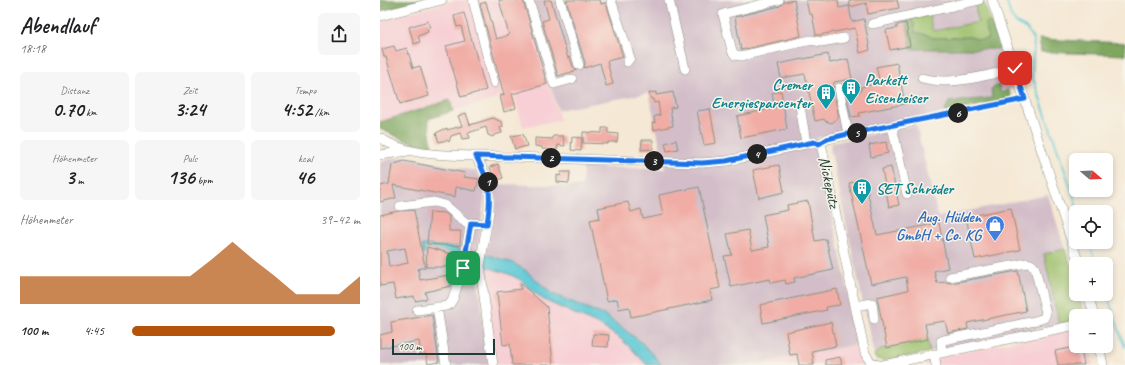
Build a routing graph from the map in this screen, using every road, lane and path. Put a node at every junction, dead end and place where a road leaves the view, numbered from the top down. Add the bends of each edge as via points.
1 (442, 0) edge
2 (473, 0) edge
3 (529, 0) edge
4 (560, 0) edge
5 (611, 0) edge
6 (669, 0) edge
7 (779, 0) edge
8 (979, 0) edge
9 (992, 0) edge
10 (380, 16) edge
11 (872, 24) dead end
12 (844, 38) dead end
13 (627, 62) dead end
14 (580, 65) dead end
15 (1015, 68) junction
16 (685, 69) dead end
17 (922, 78) dead end
18 (572, 79) dead end
19 (494, 83) dead end
20 (839, 88) dead end
21 (1025, 99) junction
22 (800, 106) dead end
23 (911, 122) joint
24 (892, 126) junction
25 (848, 134) junction
26 (381, 140) edge
27 (806, 144) junction
28 (819, 144) junction
29 (413, 151) junction
30 (380, 155) edge
31 (476, 156) junction
32 (906, 194) dead end
33 (400, 206) dead end
34 (471, 223) junction
35 (487, 224) junction
36 (1077, 257) edge
37 (950, 277) dead end
38 (856, 306) junction
39 (437, 307) junction
40 (417, 310) dead end
41 (874, 319) dead end
42 (1035, 321) junction
43 (1069, 326) edge
44 (1037, 333) junction
45 (938, 354) junction
46 (904, 363) edge
47 (446, 365) edge
48 (493, 365) edge
49 (879, 365) edge
50 (883, 365) edge
51 (936, 365) edge

1 - 10 street
2 - 19 street
3 - 18 street via 554,84
4 - 14 street
5 - 13 street via 630,58
6 - 16 street
7 - 12 street via 723,14 732,52 735,55 741,56 811,40 821,42
8 - 11 street
9 - 15 street
15 - 17 street via 995,74 954,80
15 - 21 street
20 - 25 street
21 - 23 path
21 - 36 street
22 - 27 street
23 - 24 street
24 - 25 street
24 - 32 street
25 - 28 street via 827,139
26 - 29 street
27 - 28 street, Nickepütz
27 - 31 street, Nickepütz via 726,161 702,163
28 - 38 street, Nickepütz via 830,183
29 - 30 street
29 - 31 street, Nickepütz
31 - 35 street via 488,183 490,202
33 - 34 street via 434,202 446,205 462,221
34 - 35 street
34 - 39 street via 463,268 453,299 450,304
35 - 48 street via 480,266
37 - 42 street via 1031,264 1035,268 1046,313 1044,318
38 - 41 street via 872,303
38 - 49 street, Nickepütz via 867,358
39 - 40 street
39 - 47 street
42 - 44 street
42 - 45 street via 944,340
43 - 44 street
44 - 45 street
45 - 46 street
45 - 51 street
46 - 50 street

